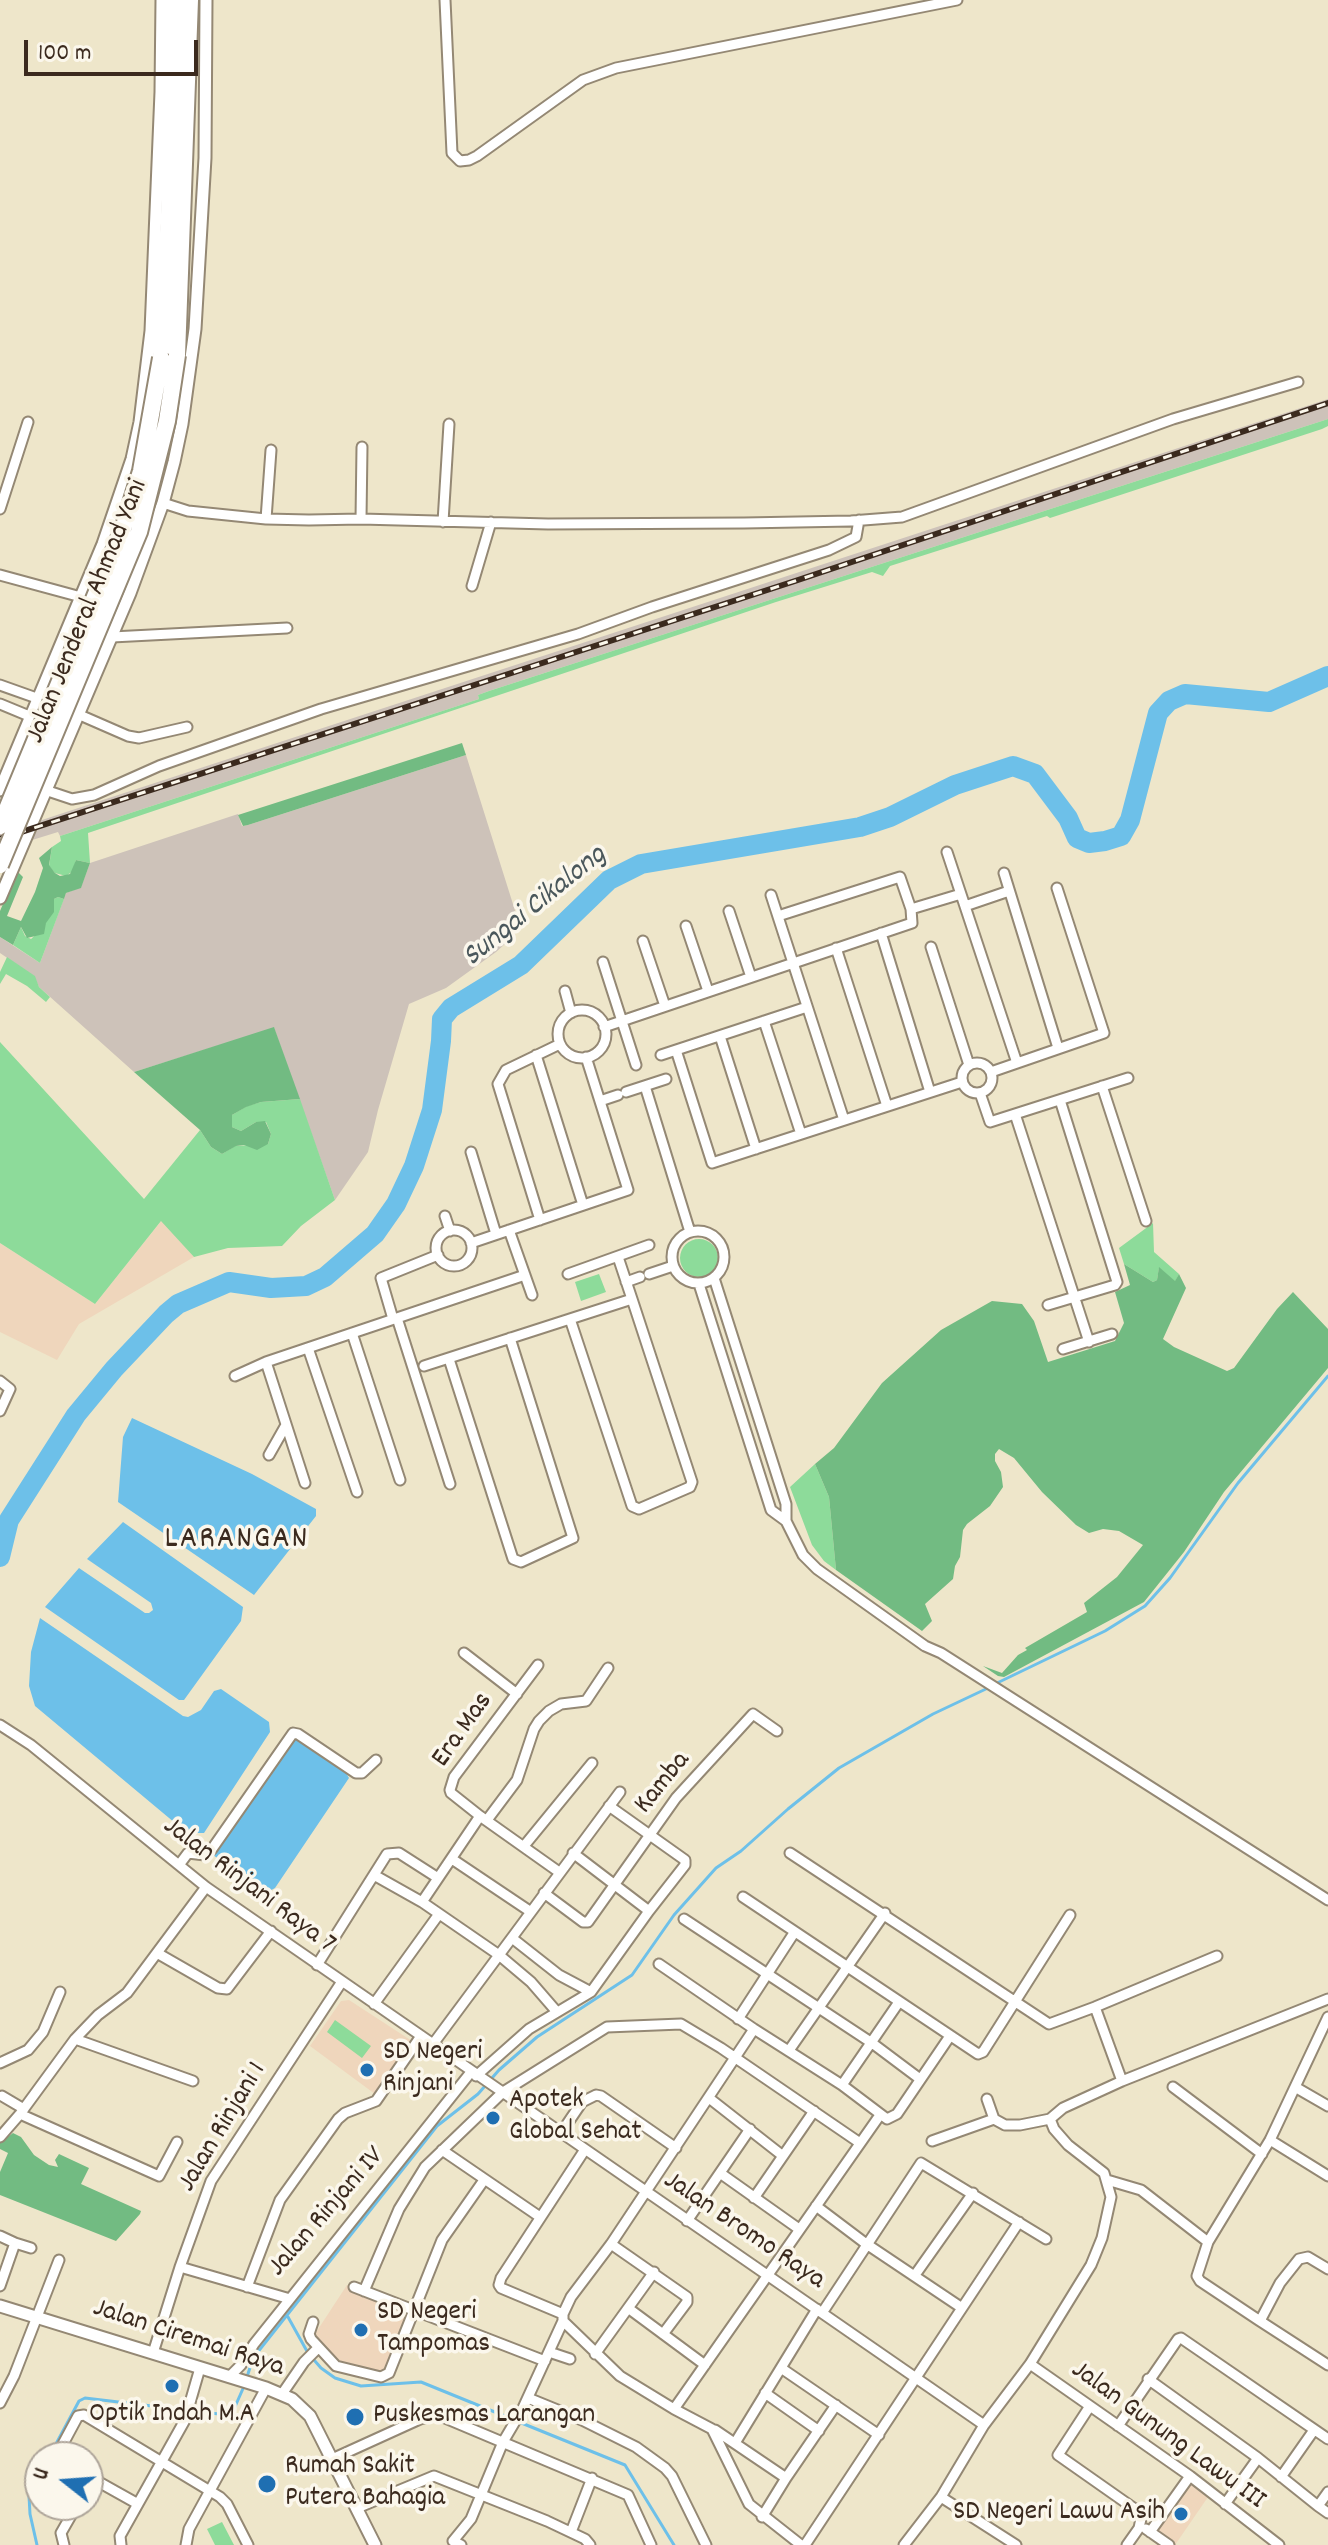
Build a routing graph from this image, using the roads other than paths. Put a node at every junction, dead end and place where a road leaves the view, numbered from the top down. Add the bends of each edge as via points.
1 (162, 0) edge
2 (174, 0) edge
3 (190, 0) edge
4 (206, 0) edge
5 (445, 0) edge
6 (955, 0) edge
7 (172, 320) junction
8 (1298, 382) dead end
9 (28, 422) dead end
10 (449, 424) dead end
11 (362, 447) dead end
12 (271, 450) dead end
13 (163, 503) junction
14 (0, 509) edge
15 (266, 519) junction
16 (361, 519) junction
17 (859, 520) junction
18 (443, 522) junction
19 (491, 522) junction
20 (0, 575) edge
21 (472, 586) dead end
22 (81, 597) junction
23 (287, 628) dead end
24 (112, 637) junction
25 (0, 685) edge
26 (38, 699) junction
27 (0, 704) edge
28 (79, 715) junction
29 (30, 717) junction
30 (187, 727) dead end
31 (71, 733) junction
32 (0, 790) edge
33 (45, 790) junction
34 (0, 826) edge
35 (947, 852) dead end
36 (0, 865) edge
37 (1004, 873) dead end
38 (1057, 888) dead end
39 (1009, 891) junction
40 (961, 894) junction
41 (771, 895) dead end
42 (0, 898) edge
43 (965, 906) junction
44 (911, 909) junction
45 (729, 911) dead end
46 (778, 916) junction
47 (686, 926) dead end
48 (881, 933) junction
49 (643, 941) dead end
50 (931, 947) dead end
51 (836, 948) junction
52 (603, 962) dead end
53 (793, 963) junction
54 (751, 977) junction
55 (565, 991) dead end
56 (708, 991) junction
57 (665, 1006) junction
58 (807, 1007) junction
59 (571, 1013) junction
60 (621, 1021) junction
61 (764, 1021) junction
62 (604, 1027) junction
63 (720, 1036) junction
64 (560, 1044) junction
65 (1058, 1048) junction
66 (676, 1050) junction
67 (536, 1055) junction
68 (661, 1055) dead end
69 (586, 1057) junction
70 (1017, 1063) junction
71 (636, 1065) dead end
72 (969, 1065) junction
73 (991, 1072) junction
74 (674, 1077) junction
75 (1128, 1078) dead end
76 (962, 1082) junction
77 (645, 1086) junction
78 (1102, 1086) junction
79 (930, 1092) junction
80 (980, 1093) junction
81 (1060, 1100) junction
82 (600, 1101) junction
83 (887, 1106) junction
84 (1015, 1114) junction
85 (844, 1120) junction
86 (801, 1134) junction
87 (756, 1149) junction
88 (471, 1152) dead end
89 (583, 1205) junction
90 (445, 1216) dead end
91 (540, 1220) junction
92 (1146, 1221) dead end
93 (509, 1230) junction
94 (450, 1231) junction
95 (690, 1232) junction
96 (496, 1234) junction
97 (471, 1243) junction
98 (649, 1245) dead end
99 (438, 1255) junction
100 (618, 1257) junction
101 (673, 1266) junction
102 (568, 1274) dead end
103 (525, 1275) junction
104 (714, 1278) junction
105 (626, 1282) junction
106 (699, 1284) junction
107 (532, 1295) dead end
108 (1074, 1297) junction
109 (632, 1299) junction
110 (1048, 1305) dead end
111 (395, 1319) junction
112 (570, 1319) junction
113 (352, 1333) junction
114 (1112, 1334) dead end
115 (510, 1338) junction
116 (1089, 1342) junction
117 (308, 1348) junction
118 (1063, 1349) dead end
119 (449, 1359) junction
120 (266, 1362) junction
121 (424, 1366) dead end
122 (235, 1376) dead end
123 (0, 1381) edge
124 (281, 1409) junction
125 (0, 1411) edge
126 (269, 1412) dead end
127 (286, 1425) junction
128 (269, 1455) dead end
129 (400, 1480) dead end
130 (305, 1483) dead end
131 (450, 1484) dead end
132 (357, 1492) dead end
133 (786, 1521) junction
134 (464, 1653) dead end
135 (538, 1665) dead end
136 (608, 1668) dead end
137 (517, 1694) junction
138 (0, 1725) edge
139 (777, 1731) dead end
140 (376, 1760) dead end
141 (592, 1763) dead end
142 (620, 1792) dead end
143 (609, 1806) junction
144 (484, 1818) junction
145 (650, 1835) junction
146 (524, 1846) junction
147 (573, 1853) junction
148 (790, 1853) dead end
149 (452, 1859) junction
150 (179, 1865) junction
151 (559, 1872) junction
152 (374, 1875) junction
153 (438, 1878) junction
154 (614, 1886) junction
155 (206, 1887) junction
156 (544, 1893) junction
157 (743, 1897) dead end
158 (1328, 1900) edge
159 (422, 1902) junction
160 (649, 1911) junction
161 (531, 1912) junction
162 (885, 1913) junction
163 (439, 1914) junction
164 (1070, 1915) dead end
165 (684, 1919) dead end
166 (271, 1931) junction
167 (794, 1933) junction
168 (512, 1938) junction
169 (157, 1953) junction
170 (499, 1955) junction
171 (1217, 1956) dead end
172 (659, 1964) dead end
173 (317, 1965) junction
174 (848, 1968) junction
175 (767, 1975) junction
176 (341, 1983) junction
177 (60, 1992) dead end
178 (591, 1992) junction
179 (1328, 1998) edge
180 (899, 2002) junction
181 (1015, 2003) junction
182 (374, 2004) junction
183 (1095, 2007) junction
184 (820, 2009) junction
185 (557, 2012) junction
186 (1328, 2017) edge
187 (738, 2019) junction
188 (754, 2029) junction
189 (421, 2036) junction
190 (950, 2036) junction
191 (75, 2039) junction
192 (872, 2043) junction
193 (433, 2044) junction
194 (790, 2049) junction
195 (732, 2056) junction
196 (0, 2063) edge
197 (477, 2076) junction
198 (920, 2079) junction
199 (193, 2081) dead end
200 (1122, 2081) junction
201 (842, 2085) junction
202 (1173, 2087) dead end
203 (1295, 2087) junction
204 (501, 2091) junction
205 (2, 2096) dead end
206 (709, 2098) junction
207 (987, 2099) dead end
208 (1328, 2106) edge
209 (22, 2111) junction
210 (814, 2111) junction
211 (880, 2115) junction
212 (994, 2119) junction
213 (1050, 2119) junction
214 (750, 2129) junction
215 (561, 2133) junction
216 (0, 2137) edge
217 (1270, 2140) junction
218 (932, 2141) dead end
219 (177, 2142) dead end
220 (860, 2143) junction
221 (676, 2148) junction
222 (442, 2150) junction
223 (584, 2151) junction
224 (1262, 2154) junction
225 (783, 2156) junction
226 (720, 2173) junction
227 (1328, 2176) edge
228 (484, 2180) junction
229 (1107, 2180) junction
230 (645, 2192) junction
231 (973, 2193) junction
232 (754, 2198) junction
233 (816, 2206) junction
234 (540, 2217) junction
235 (687, 2221) junction
236 (1019, 2222) junction
237 (799, 2229) junction
238 (0, 2236) edge
239 (1046, 2239) dead end
240 (1208, 2242) junction
241 (15, 2243) junction
242 (865, 2243) junction
243 (611, 2244) junction
244 (31, 2248) dead end
245 (59, 2260) dead end
246 (180, 2267) junction
247 (1328, 2269) edge
248 (654, 2272) junction
249 (915, 2275) junction
250 (767, 2276) junction
251 (0, 2286) edge
252 (247, 2287) junction
253 (354, 2287) dead end
254 (364, 2291) junction
255 (290, 2299) junction
256 (0, 2306) edge
257 (628, 2308) junction
258 (962, 2308) junction
259 (414, 2310) junction
260 (819, 2311) junction
261 (36, 2317) junction
262 (563, 2318) junction
263 (1260, 2321) junction
264 (313, 2322) dead end
265 (663, 2334) junction
266 (316, 2350) junction
267 (153, 2353) junction
268 (595, 2354) junction
269 (547, 2356) junction
270 (570, 2359) dead end
271 (1030, 2364) junction
272 (705, 2365) junction
273 (1328, 2365) edge
274 (200, 2368) junction
275 (781, 2368) junction
276 (915, 2377) junction
277 (232, 2378) junction
278 (1148, 2379) junction
279 (266, 2388) junction
280 (765, 2393) junction
281 (282, 2394) junction
282 (528, 2398) junction
283 (0, 2403) edge
284 (836, 2405) junction
285 (1090, 2406) junction
286 (674, 2409) junction
287 (984, 2425) junction
288 (1118, 2426) junction
289 (712, 2429) junction
290 (1314, 2430) junction
291 (819, 2431) junction
292 (879, 2435) junction
293 (1328, 2439) edge
294 (65, 2441) edge
295 (503, 2442) junction
296 (735, 2443) junction
297 (1258, 2458) junction
298 (332, 2459) junction
299 (161, 2462) junction
300 (1190, 2476) junction
301 (1281, 2477) junction
302 (592, 2478) junction
303 (786, 2478) junction
304 (104, 2487) edge
305 (210, 2492) junction
306 (1328, 2492) edge
307 (481, 2495) junction
308 (941, 2497) junction
309 (138, 2504) junction
310 (1225, 2504) junction
311 (1318, 2506) junction
312 (357, 2508) junction
313 (1328, 2513) edge
314 (1142, 2514) junction
315 (762, 2517) junction
316 (68, 2521) edge
317 (1153, 2527) junction
318 (1139, 2528) junction
319 (571, 2532) junction
320 (453, 2544) edge
321 (1012, 2544) edge
322 (64, 2545) edge
323 (121, 2545) edge
324 (186, 2545) edge
325 (248, 2545) edge
326 (375, 2545) edge
327 (590, 2545) edge
328 (651, 2545) edge
329 (706, 2545) edge
330 (803, 2545) edge
331 (904, 2545) edge
332 (1127, 2545) edge
333 (1169, 2545) edge
334 (1279, 2545) edge

1 - 22 street, Jalan Jenderal Ahmad Yani via 149,358 132,459
2 - 7 highway, Jalan Jenderal Ahmad Yani
3 - 7 highway, Jalan Jenderal Ahmad Yani
4 - 13 street, Jalan Jenderal Ahmad Yani via 205,158 195,329 182,424
5 - 6 street via 452,153 460,161 477,156 583,80 616,68
7 - 34 highway, Jalan Jenderal Ahmad Yani, bridge via 128,515
7 - 36 highway, Jalan Jenderal Ahmad Yani, bridge via 167,421 139,532
8 - 17 street via 1173,419 914,513
9 - 14 street
10 - 18 street
11 - 16 street
12 - 15 street
13 - 15 street via 188,511
13 - 24 street, Jalan Jenderal Ahmad Yani
15 - 16 street
16 - 18 street
17 - 19 street
17 - 33 street via 856,537 829,550 578,634 321,709 159,766 94,795 72,799
18 - 19 street
19 - 21 street
20 - 22 street
22 - 26 street, Jalan Jenderal Ahmad Yani
23 - 24 street
24 - 28 street, Jalan Jenderal Ahmad Yani
25 - 26 street
26 - 28 street
26 - 29 street, Jalan Jenderal Ahmad Yani
27 - 29 street
28 - 30 street via 139,738
28 - 31 street, Jalan Jenderal Ahmad Yani
29 - 31 street
29 - 32 street, Jalan Jenderal Ahmad Yani
31 - 33 street, Jalan Jenderal Ahmad Yani
33 - 42 street, Jalan Jenderal Ahmad Yani
35 - 40 street
37 - 39 street
38 - 65 street via 1104,1031
39 - 43 street
39 - 65 street
40 - 43 street
40 - 44 street
41 - 46 street
43 - 70 street
44 - 46 street via 900,877
44 - 48 street via 912,923
45 - 54 street
46 - 53 street
47 - 56 street
48 - 51 street
48 - 79 street
49 - 57 street
50 - 72 street
51 - 53 street
51 - 83 street
52 - 60 street
53 - 54 street
53 - 58 street
54 - 56 street
55 - 59 street
56 - 57 street
57 - 60 street
58 - 61 street
58 - 85 street
59 - 62 street via 592,1012
59 - 64 street via 560,1025
60 - 62 street
60 - 71 street
61 - 63 street
61 - 86 street
62 - 69 street via 601,1048
63 - 66 street
63 - 87 street
64 - 67 street
64 - 69 street via 573,1056
65 - 70 street
66 - 68 street
66 - 74 street
67 - 89 street
67 - 91 street via 506,1070 498,1084
69 - 82 street
70 - 73 street
72 - 73 street via 982,1063
72 - 76 street
73 - 80 street via 990,1085
74 - 77 street
74 - 87 street via 712,1163
75 - 78 street
76 - 79 street
76 - 80 street via 969,1091
77 - 82 street
77 - 95 street
78 - 81 street
78 - 92 street
79 - 83 street
80 - 84 street via 990,1122
81 - 84 street
81 - 108 street via 1117,1282
82 - 89 street via 628,1190
83 - 85 street
84 - 108 street
85 - 86 street
86 - 87 street
88 - 96 street
89 - 91 street
90 - 94 street
91 - 93 street
93 - 96 street
93 - 103 street
94 - 97 street via 462,1233
94 - 99 street via 437,1242
95 - 101 street via 673,1249
95 - 104 street via 708,1233 721,1245 724,1263
96 - 97 street
97 - 99 street via 468,1259 458,1265 446,1264
98 - 100 street
99 - 111 street via 381,1278
100 - 102 street
100 - 105 street
101 - 105 street
101 - 106 street via 683,1279
103 - 107 street
103 - 111 street
104 - 106 street
104 - 133 street via 786,1504
105 - 109 street
106 - 133 street via 771,1510
108 - 110 street
108 - 116 street
109 - 112 street
109 - 112 street via 692,1482 639,1509 632,1506
111 - 113 street
111 - 131 street
112 - 115 street
113 - 117 street
113 - 129 street
114 - 116 street
115 - 119 street
115 - 119 street via 573,1538 521,1562 513,1559
116 - 118 street
117 - 120 street
117 - 132 street
119 - 121 street
120 - 122 street
120 - 124 street
123 - 125 street via 10,1391
124 - 126 street
124 - 127 street
127 - 128 street
127 - 130 street
133 - 158 street via 803,1555 912,1638
134 - 137 street
135 - 137 street, Era Mas
136 - 144 street via 586,1701 561,1704 539,1721 517,1780
137 - 144 street, Era Mas via 451,1784 451,1793
138 - 150 street, Jalan Rinjani Raya 7
139 - 145 street, Kamba via 753,1714 676,1798
140 - 150 street via 356,1773 293,1733 212,1849 205,1855 188,1853
141 - 146 street
142 - 143 street, Kamba
143 - 145 street
143 - 147 street, Kamba
144 - 146 street
144 - 149 street
145 - 154 street, Kamba
145 - 160 street via 686,1862
146 - 151 street
147 - 151 street, Kamba
147 - 154 street
148 - 162 street
149 - 153 street
149 - 161 street
150 - 155 street, Jalan Rinjani Raya 7
151 - 156 street, Kamba
152 - 153 street via 392,1852
152 - 159 street
152 - 173 street
153 - 159 street
154 - 156 street, Kamba via 585,1923
154 - 160 street
155 - 166 street, Jalan Rinjani Raya 7
155 - 169 street
156 - 161 street, Kamba
157 - 167 street
159 - 163 street
160 - 178 street
161 - 168 street, Kamba
162 - 174 street
162 - 181 street
163 - 170 street
163 - 182 street
164 - 181 street
165 - 175 street
166 - 169 street via 227,1989
166 - 173 street, Jalan Rinjani Raya 7
167 - 174 street
167 - 175 street
168 - 170 street, Kamba
168 - 178 street via 559,1975
169 - 191 street via 127,1993
170 - 185 street
170 - 193 street, Kamba
171 - 183 street
172 - 187 street
173 - 176 street, Jalan Rinjani Raya 7
174 - 180 street
174 - 184 street
175 - 184 street
175 - 187 street
176 - 182 street, Jalan Rinjani Raya 7
176 - 246 street, Jalan Rinjani 1 via 211,2181
177 - 196 street via 43,2032 28,2050
178 - 185 street, Jalan Rinjani IV
179 - 200 street
180 - 190 street
180 - 192 street
181 - 183 street via 1049,2024
181 - 190 street via 980,2054
182 - 189 street, Jalan Rinjani Raya 7
183 - 200 street
184 - 192 street
184 - 194 street
185 - 197 street, Jalan Rinjani IV via 529,2029
186 - 203 street
187 - 188 street
188 - 194 street
188 - 195 street
189 - 193 street, Jalan Rinjani Raya 7
189 - 252 street via 376,2101 338,2119 280,2200
190 - 198 street
191 - 199 street
191 - 209 street
192 - 198 street
192 - 201 street
193 - 197 street, Jalan Rinjani Raya 7
194 - 201 street
195 - 204 street via 681,2024 613,2025
195 - 206 street
195 - 210 street
197 - 204 street, Jalan Bromo Raya
197 - 255 street, Jalan Rinjani IV
198 - 211 street via 893,2118
200 - 213 street
201 - 211 street
202 - 224 street
203 - 208 street
203 - 217 street
204 - 215 street, Jalan Bromo Raya
204 - 222 street
205 - 209 street
206 - 214 street
206 - 221 street
207 - 212 street
209 - 216 street
209 - 219 street via 159,2176
210 - 220 street
210 - 225 street
211 - 220 street
212 - 213 street via 1008,2125
212 - 218 street
213 - 229 street via 1059,2136
214 - 225 street
214 - 226 street
215 - 221 street via 582,2102 596,2095
215 - 223 street, Jalan Bromo Raya
217 - 224 street
217 - 227 street
220 - 233 street
221 - 230 street
222 - 228 street
222 - 254 street via 399,2209
223 - 230 street, Jalan Bromo Raya
223 - 234 street
224 - 240 street
225 - 232 street
226 - 232 street
226 - 235 street
228 - 234 street
228 - 259 street via 442,2240
229 - 240 street via 1141,2190
229 - 271 street via 1111,2197 1097,2251
230 - 235 street, Jalan Bromo Raya
230 - 243 street
231 - 236 street
231 - 242 street via 921,2163
231 - 249 street
232 - 237 street
233 - 237 street
233 - 242 street
234 - 262 street via 499,2285
235 - 250 street, Jalan Bromo Raya
236 - 239 street
236 - 258 street
237 - 250 street
238 - 241 street
240 - 263 street via 1197,2270 1200,2281
241 - 244 street
241 - 251 street
242 - 249 street
242 - 260 street
243 - 248 street
243 - 262 street via 571,2297
245 - 261 street
246 - 252 street, Jalan Rinjani IV
246 - 267 street, Jalan Rinjani 1
247 - 263 street via 1308,2257 1299,2259
248 - 257 street
248 - 265 street via 687,2299
249 - 258 street
250 - 260 street, Jalan Bromo Raya
250 - 272 street
252 - 255 street, Jalan Rinjani IV
253 - 254 street
254 - 259 street
255 - 277 street
256 - 261 street, Jalan Ciremai Raya
257 - 265 street
257 - 268 street
258 - 276 street
259 - 266 street via 389,2373 381,2377 338,2368
259 - 269 street
260 - 275 street
260 - 276 street, Jalan Bromo Raya
261 - 267 street, Jalan Ciremai Raya
261 - 283 street
262 - 268 street
262 - 269 street
263 - 273 street
264 - 266 street via 309,2334
265 - 272 street
266 - 281 street
267 - 274 street, Jalan Ciremai Raya
268 - 286 street
269 - 270 street
269 - 282 street
271 - 285 street, Jalan Gunung Lawu III
271 - 287 street
272 - 286 street
274 - 277 street, Jalan Ciremai Raya
274 - 299 street via 185,2420
275 - 280 street
275 - 284 street
276 - 287 street, Jalan Bromo Raya
276 - 292 street
277 - 279 street, Jalan Ciremai Raya
278 - 288 street
278 - 290 street via 1181,2338
278 - 297 street
279 - 281 street, Jalan Ciremai Raya
279 - 305 street
280 - 291 street
280 - 296 street
281 - 298 street, Jalan Ciremai Raya via 310,2416
282 - 295 street
282 - 329 street via 623,2440 665,2468
284 - 291 street
284 - 292 street
285 - 288 street, Jalan Gunung Lawu III
285 - 314 street via 1059,2458
286 - 289 street
287 - 308 street
288 - 300 street, Jalan Gunung Lawu III
289 - 296 street
289 - 315 street via 749,2504
290 - 293 street
290 - 301 street
291 - 303 street
292 - 330 street
294 - 299 street via 78,2416 84,2415
295 - 298 street via 438,2415
295 - 302 street
295 - 307 street
296 - 303 street
297 - 301 street
297 - 310 street
298 - 312 street, Jalan Ciremai Raya
299 - 305 street
299 - 309 street
300 - 310 street, Jalan Gunung Lawu III
300 - 317 street
301 - 311 street
302 - 319 street
302 - 328 street via 628,2495
303 - 315 street
304 - 309 street
305 - 324 street
305 - 325 street via 227,2504
306 - 311 street
307 - 312 street via 434,2476
307 - 319 street
307 - 320 street
308 - 321 street
308 - 331 street
309 - 323 street via 120,2536
310 - 334 street, Jalan Gunung Lawu III
311 - 313 street
312 - 326 street, Jalan Ciremai Raya
314 - 317 street
314 - 318 street
315 - 330 street
316 - 322 street via 61,2533
317 - 318 street
317 - 333 street
318 - 332 street
319 - 327 street

